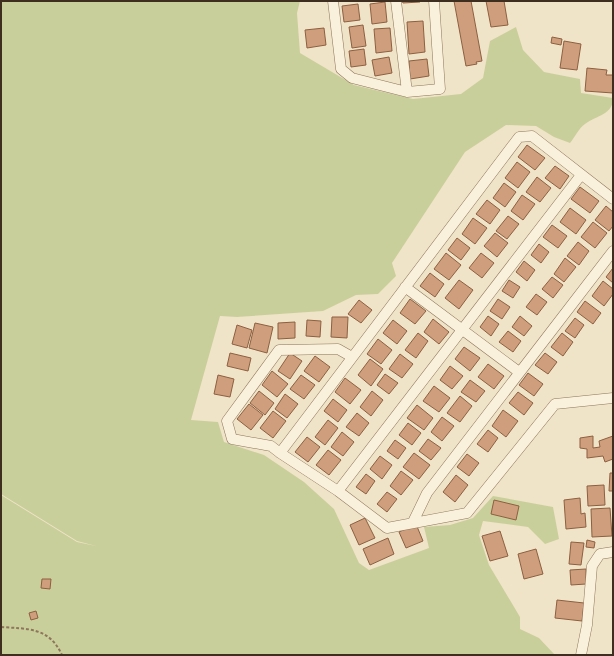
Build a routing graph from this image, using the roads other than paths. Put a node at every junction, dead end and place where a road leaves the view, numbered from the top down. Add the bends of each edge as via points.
1 (333, 1) edge
2 (396, 1) edge
3 (434, 1) edge
4 (407, 92) junction
5 (581, 175) junction
6 (613, 199) edge
7 (613, 251) edge
8 (405, 287) junction
9 (461, 329) junction
10 (352, 356) junction
11 (519, 372) junction
12 (613, 398) edge
13 (280, 453) junction
14 (338, 491) junction
15 (413, 522) junction
16 (613, 552) edge
17 (581, 655) edge

1 - 4 street via 341,69 352,78
2 - 4 street
3 - 4 street via 440,89
5 - 6 street
5 - 8 street via 532,136 519,137
5 - 9 street
7 - 11 street
8 - 9 street
8 - 10 street
9 - 11 street
9 - 14 street
10 - 13 street
10 - 13 street via 338,349 279,350 227,421 232,439 271,446
11 - 15 street via 427,493
12 - 15 street via 555,404 467,514
13 - 14 street
14 - 15 street via 387,528
16 - 17 street via 600,554 592,566 588,625

